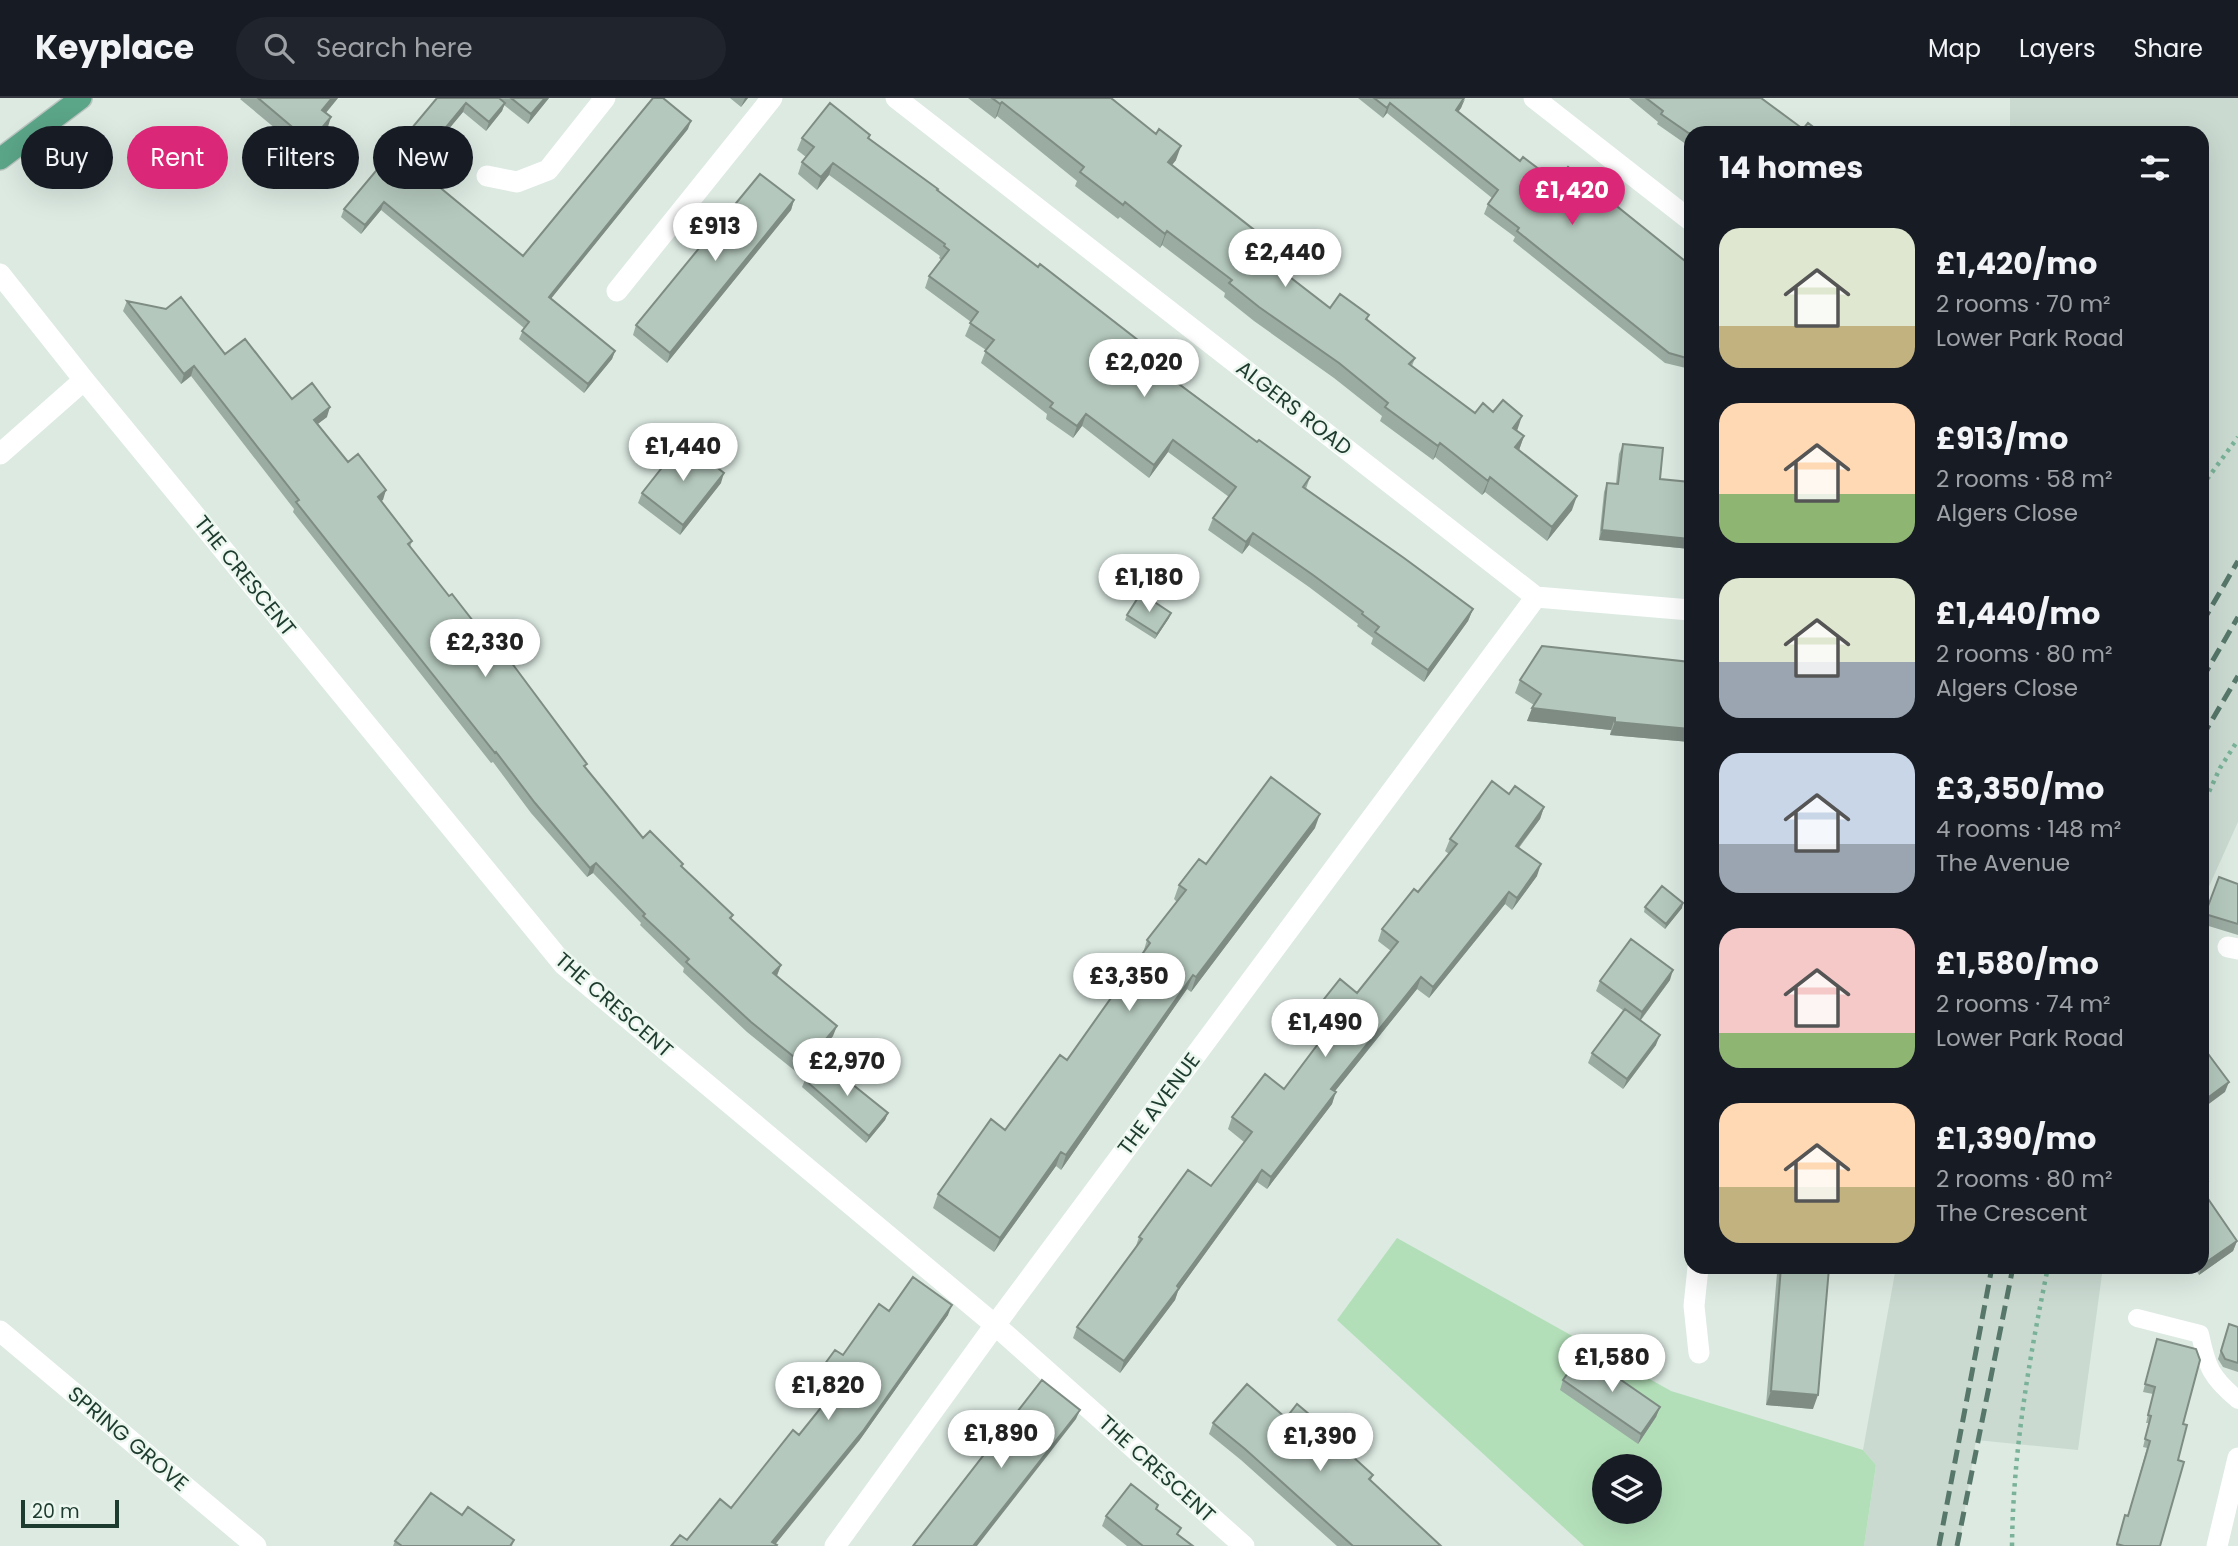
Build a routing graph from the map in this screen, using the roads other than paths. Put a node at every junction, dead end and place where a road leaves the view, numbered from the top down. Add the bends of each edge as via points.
1 (81, 98) edge
2 (605, 98) edge
3 (772, 98) edge
4 (896, 98) edge
5 (1534, 98) edge
6 (0, 159) edge
7 (487, 176) dead end
8 (1684, 214) edge
9 (0, 274) edge
10 (617, 291) dead end
11 (84, 380) junction
12 (0, 454) edge
13 (1536, 597) junction
14 (1684, 609) edge
15 (1697, 1274) edge
16 (2137, 1318) dead end
17 (995, 1325) junction
18 (0, 1331) edge
19 (1699, 1353) dead end
20 (2238, 1400) edge
21 (2238, 1458) edge
22 (2232, 1519) edge
23 (256, 1546) edge
24 (835, 1546) edge
25 (1244, 1546) edge
26 (2217, 1546) edge

1 - 6 main road
2 - 7 street via 548,170 517,183
3 - 10 street
4 - 13 street, ALGERS ROAD
5 - 8 street
9 - 11 street, THE CRESCENT
11 - 12 street
11 - 17 street, THE CRESCENT via 564,965
13 - 14 street
13 - 17 street, THE AVENUE
15 - 19 street via 1694,1306
16 - 20 lane via 2200,1334 2206,1364
17 - 24 street, THE AVENUE
17 - 25 street, THE CRESCENT
18 - 23 street, SPRING GROVE
21 - 22 street
22 - 26 street

